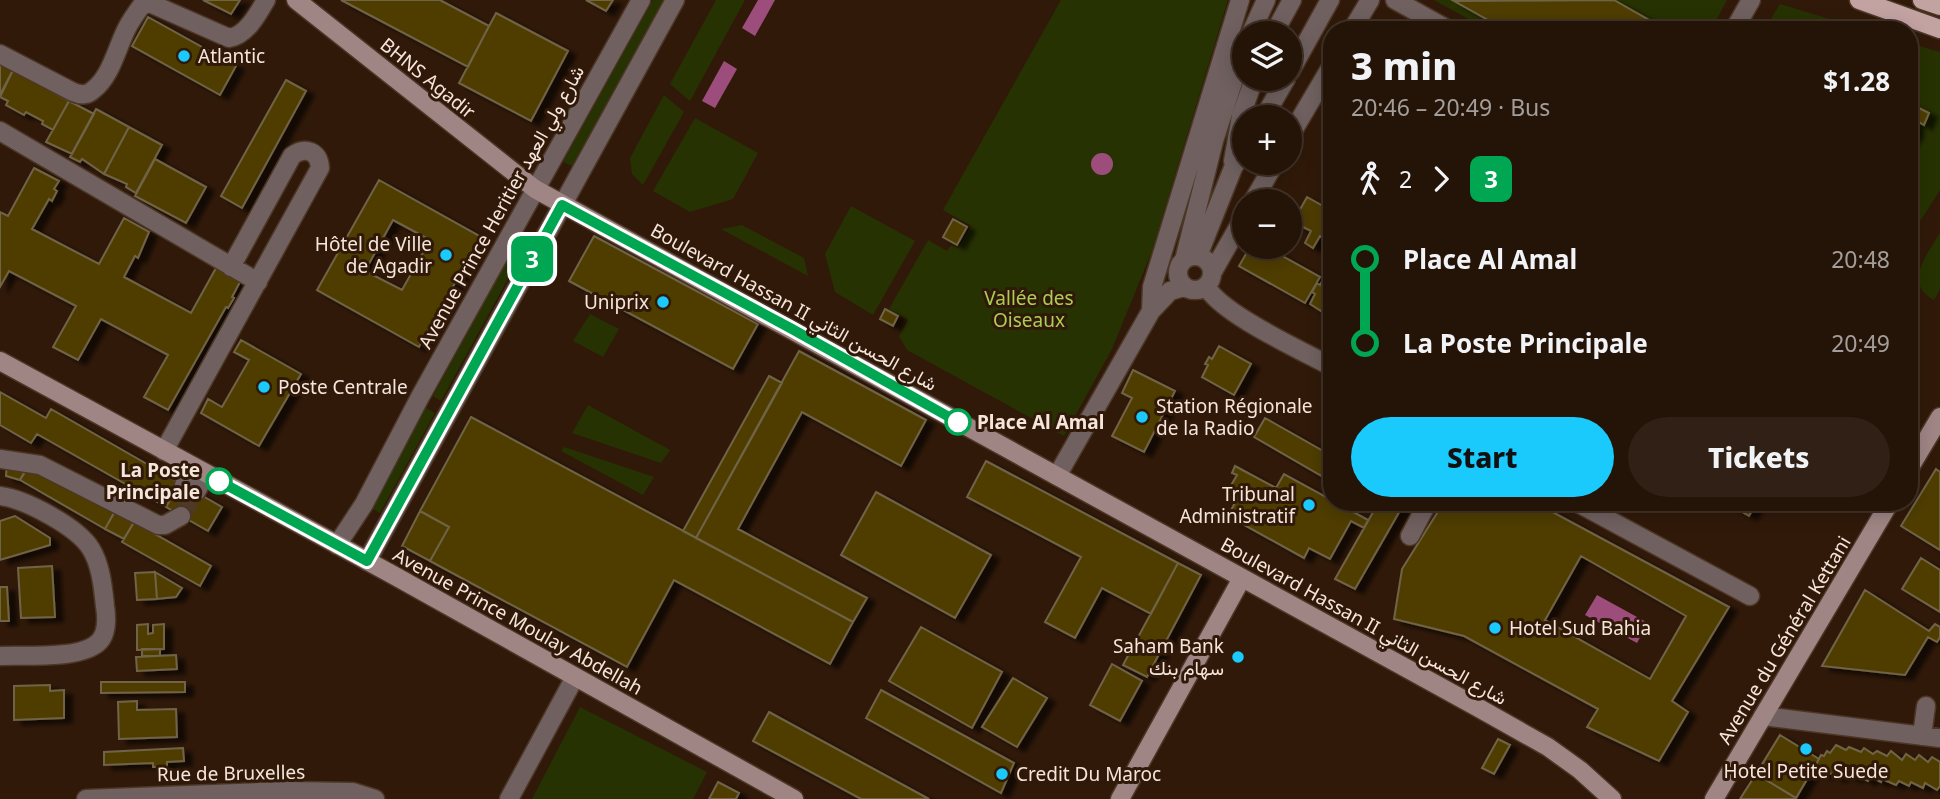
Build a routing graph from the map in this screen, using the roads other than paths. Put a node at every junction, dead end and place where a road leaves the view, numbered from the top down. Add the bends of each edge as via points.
1 (266, 0) edge
2 (296, 0) edge
3 (641, 0) edge
4 (675, 0) edge
5 (1240, 0) edge
6 (1266, 0) edge
7 (1292, 0) edge
8 (1330, 0) edge
9 (1370, 0) edge
10 (1395, 0) edge
11 (1751, 0) edge
12 (1859, 0) edge
13 (1922, 0) edge
14 (1940, 6) edge
15 (1256, 21) edge
16 (1281, 21) edge
17 (1357, 21) edge
18 (1433, 21) edge
19 (1739, 21) edge
20 (1918, 21) edge
21 (1918, 21) edge
22 (1940, 29) edge
23 (1302, 50) edge
24 (0, 54) edge
25 (1323, 80) edge
26 (1232, 85) edge
27 (1302, 116) edge
28 (0, 131) edge
29 (1232, 170) edge
30 (535, 189) junction
31 (562, 205) junction
32 (1232, 239) edge
33 (1191, 258) junction
34 (231, 267) junction
35 (1209, 280) junction
36 (258, 282) junction
37 (1184, 287) junction
38 (1151, 311) junction
39 (0, 361) edge
40 (1323, 362) edge
41 (1940, 417) edge
42 (164, 451) junction
43 (1918, 454) edge
44 (0, 459) edge
45 (201, 471) junction
46 (1057, 476) junction
47 (190, 489) tunnel mouth
48 (0, 496) edge
49 (1423, 511) edge
50 (1593, 511) edge
51 (1885, 511) edge
52 (174, 516) dead end
53 (1410, 536) dead end
54 (337, 545) junction
55 (367, 561) junction
56 (1242, 578) junction
57 (1750, 596) dead end
58 (0, 656) edge
59 (575, 677) junction
60 (1926, 706) dead end
61 (1763, 716) junction
62 (1931, 737) edge
63 (285, 795) edge
64 (86, 799) edge
65 (375, 799) edge
66 (509, 799) edge
67 (794, 799) edge
68 (1120, 799) edge
69 (1612, 799) edge
70 (1714, 799) edge

1 - 24 street via 242,33 229,38 145,1 103,79 88,94 73,92
2 - 30 street, BHNS Agadir
3 - 30 street, Avenue Prince Heritier شارع ولي العهد
4 - 31 street
5 - 38 street via 1152,287
6 - 15 street
7 - 16 street
8 - 23 street
9 - 17 street
10 - 18 street
11 - 19 street
12 - 20 main road
13 - 14 main road
21 - 22 main road
25 - 27 street
26 - 33 street via 1214,141
28 - 34 street
29 - 33 street
30 - 31 street, Boulevard Hassan II شارع الحسن الثاني
30 - 54 street, Avenue Prince Heritier شارع ولي العهد via 364,504
31 - 46 street, Boulevard Hassan II شارع الحسن الثاني
31 - 55 street
32 - 35 street
33 - 35 street via 1210,265
33 - 37 street via 1177,274
34 - 36 street
34 - 36 street via 292,156 299,151 314,153 320,168
35 - 37 street via 1191,290
35 - 40 street via 1212,296 1228,309
36 - 42 street
37 - 38 street via 1170,291
38 - 46 street
39 - 42 street, Avenue Prince Moulay Abdellah
41 - 43 street
42 - 45 street, Avenue Prince Moulay Abdellah
44 - 52 street via 40,465 158,525
45 - 47 street
45 - 54 street, Avenue Prince Moulay Abdellah
46 - 56 street, Boulevard Hassan II شارع الحسن الثاني
48 - 58 street via 25,503 81,537 91,548 106,612 103,637 82,651
49 - 53 street
50 - 57 street
51 - 61 street, Avenue du Général Kettani
54 - 55 street, Avenue Prince Moulay Abdellah
55 - 59 street, Avenue Prince Moulay Abdellah
56 - 68 street
56 - 69 street, Boulevard Hassan II شارع الحسن الثاني via 1548,747
59 - 66 street
59 - 67 street, Avenue Prince Moulay Abdellah
60 - 62 street
61 - 62 street
61 - 70 street, Avenue du Général Kettani
63 - 64 street, Rue de Bruxelles
63 - 65 street, Rue de Bruxelles via 353,792

